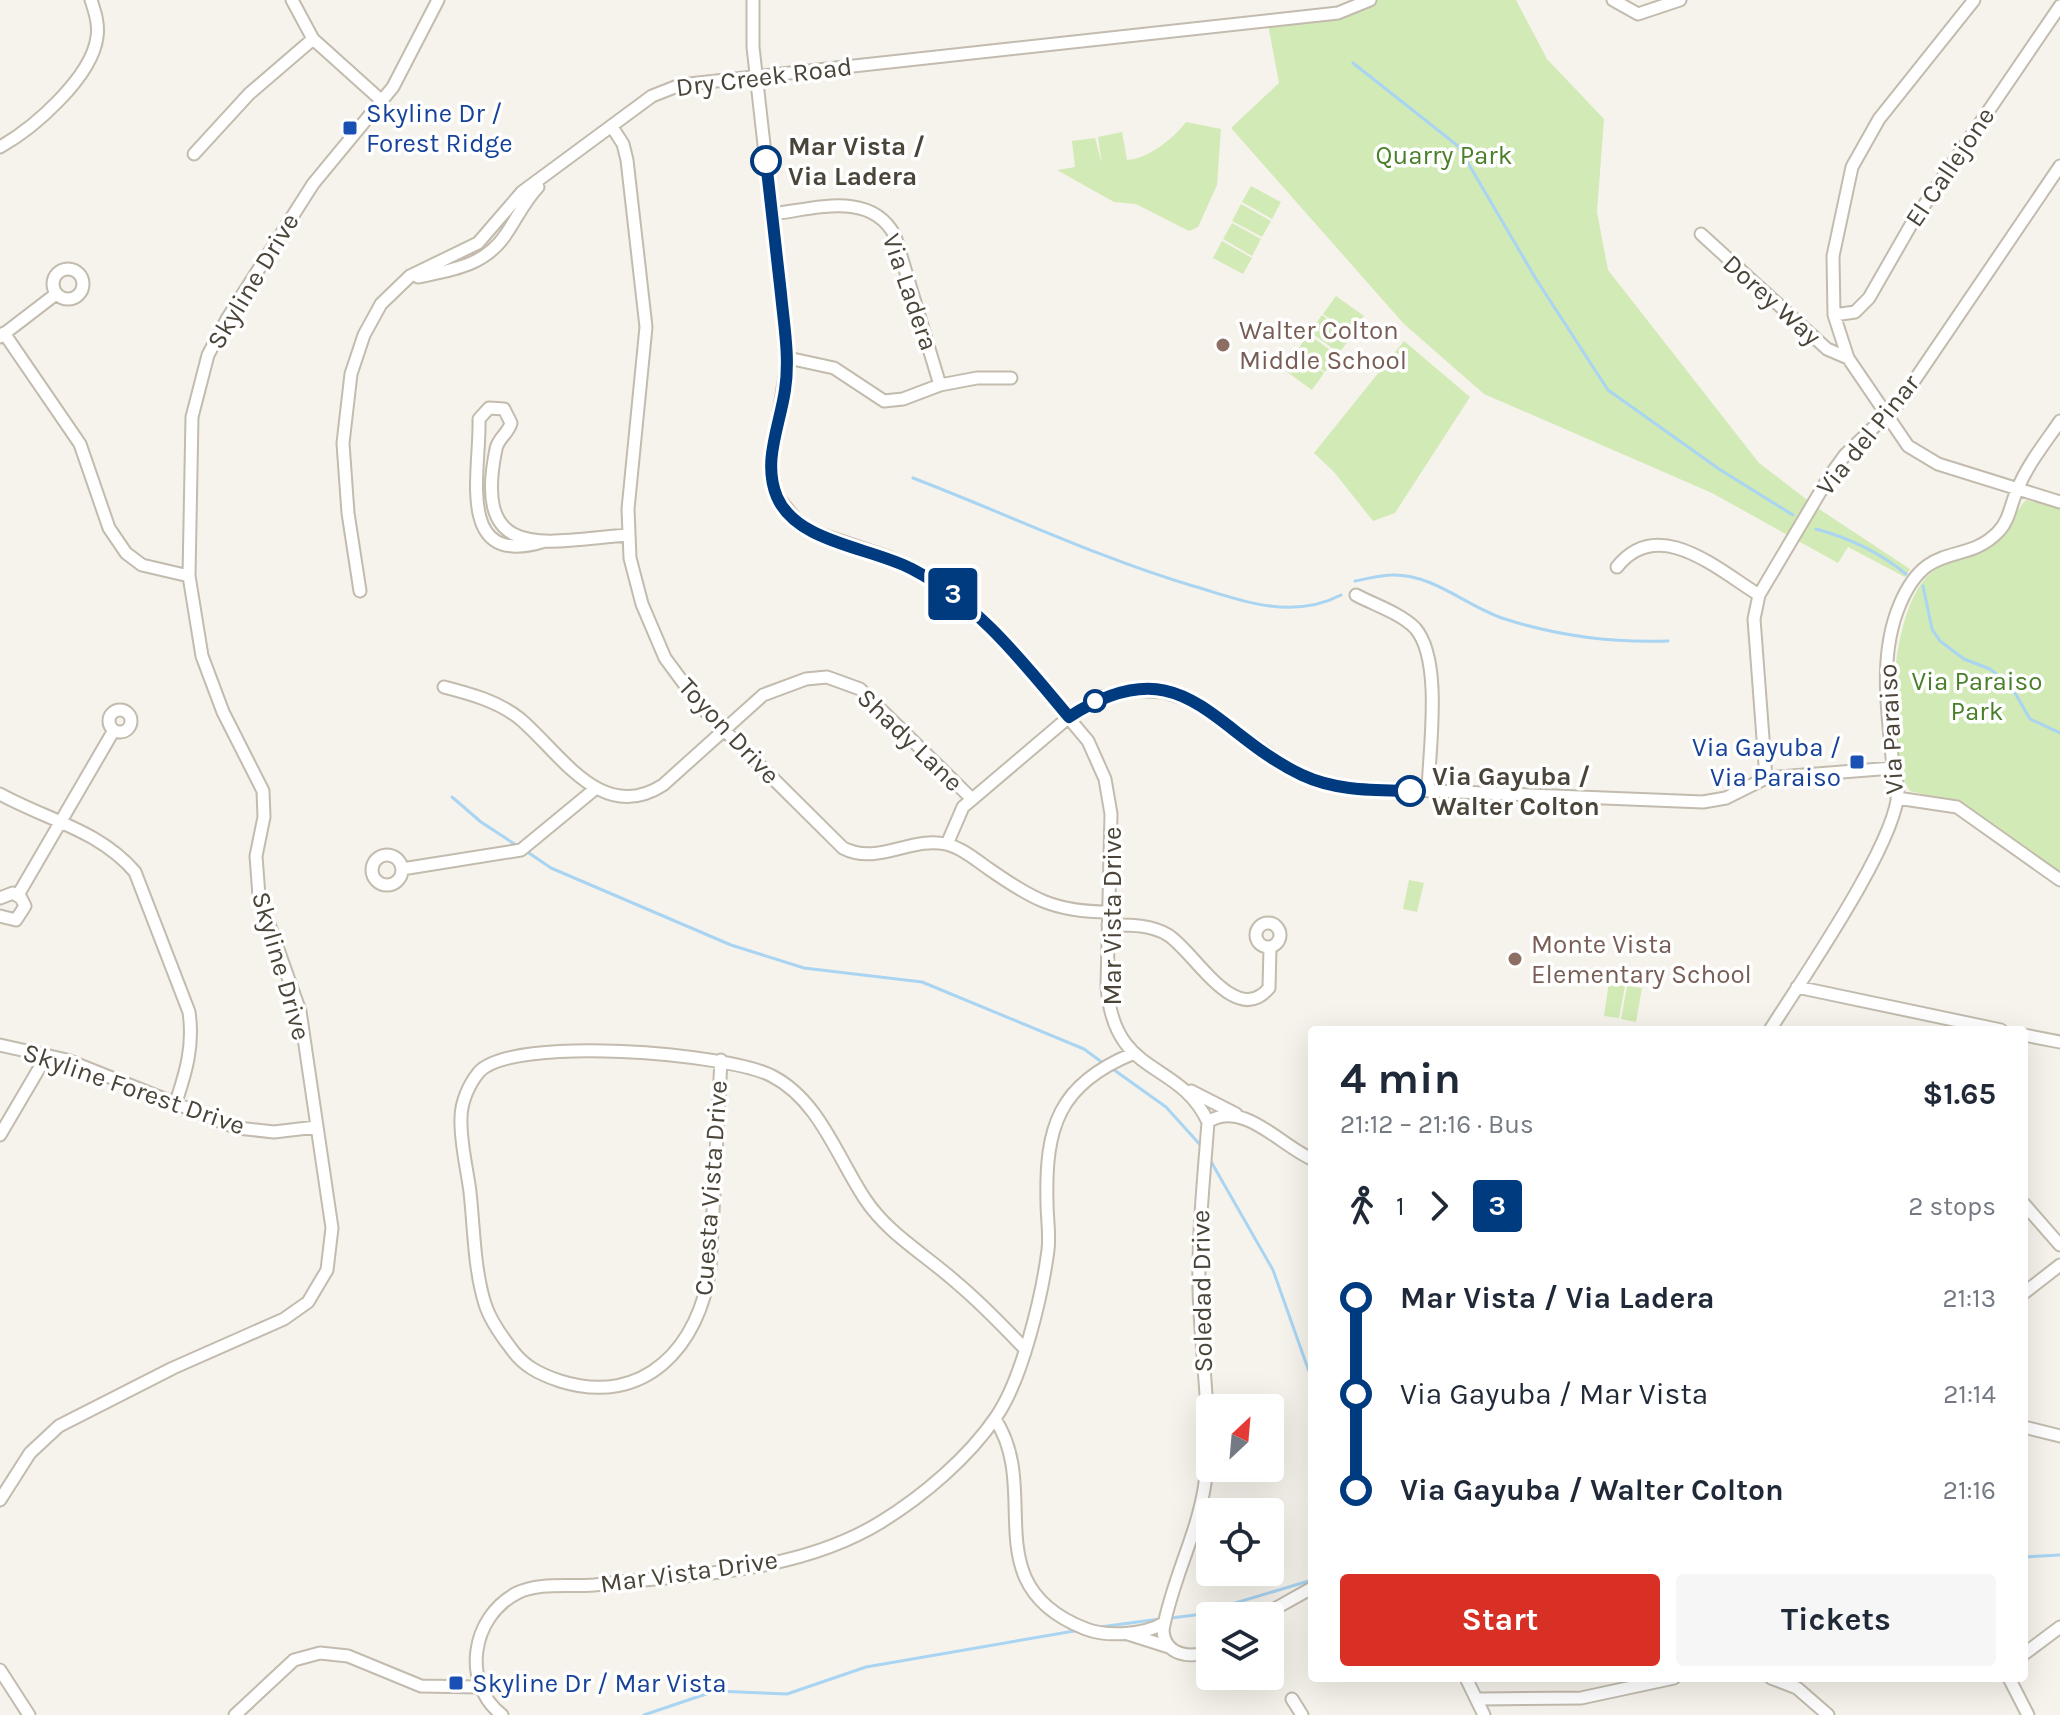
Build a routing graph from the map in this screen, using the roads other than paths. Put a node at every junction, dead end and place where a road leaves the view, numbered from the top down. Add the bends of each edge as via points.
1 (91, 0) edge
2 (292, 0) edge
3 (438, 0) edge
4 (753, 0) edge
5 (1370, 0) edge
6 (1613, 0) edge
7 (1680, 0) edge
8 (1974, 0) edge
9 (2060, 6) edge
10 (313, 39) junction
11 (756, 77) junction
12 (382, 101) junction
13 (612, 127) junction
14 (0, 147) edge
15 (194, 154) dead end
16 (2060, 166) edge
17 (772, 214) junction
18 (1701, 234) dead end
19 (56, 294) dead end
20 (1834, 315) junction
21 (2, 335) edge
22 (788, 358) junction
23 (1848, 358) junction
24 (1011, 378) dead end
25 (940, 385) junction
26 (1885, 416) junction
27 (2060, 421) edge
28 (2017, 489) junction
29 (2060, 502) edge
30 (628, 535) junction
31 (545, 541) junction
32 (1617, 567) dead end
33 (189, 576) junction
34 (360, 591) dead end
35 (1356, 595) dead end
36 (1759, 595) junction
37 (444, 687) dead end
38 (1069, 717) junction
39 (724, 729) junction
40 (114, 730) dead end
41 (1893, 768) junction
42 (1766, 778) junction
43 (595, 789) junction
44 (1428, 791) junction
45 (0, 794) edge
46 (1897, 798) junction
47 (972, 799) junction
48 (63, 822) junction
49 (947, 844) junction
50 (402, 869) dead end
51 (2060, 880) edge
52 (18, 895) junction
53 (0, 898) edge
54 (1108, 912) junction
55 (0, 916) edge
56 (1108, 925) junction
57 (1270, 947) dead end
58 (1797, 987) junction
59 (1773, 1026) edge
60 (1982, 1026) edge
61 (2028, 1036) edge
62 (2060, 1042) edge
63 (0, 1045) edge
64 (1132, 1054) junction
65 (47, 1055) junction
66 (721, 1060) junction
67 (1186, 1090) junction
68 (175, 1105) junction
69 (1240, 1116) junction
70 (1208, 1122) junction
71 (316, 1127) junction
72 (0, 1135) edge
73 (1308, 1157) edge
74 (2028, 1209) edge
75 (2060, 1245) edge
76 (2060, 1265) edge
77 (2028, 1290) edge
78 (1024, 1348) junction
79 (995, 1419) junction
80 (2028, 1428) edge
81 (2060, 1436) edge
82 (0, 1500) edge
83 (1308, 1590) edge
84 (1284, 1604) edge
85 (1164, 1623) junction
86 (2060, 1627) edge
87 (1124, 1632) junction
88 (1171, 1648) junction
89 (2028, 1651) edge
90 (1196, 1654) edge
91 (0, 1670) edge
92 (1468, 1682) edge
93 (1655, 1682) edge
94 (1781, 1682) edge
95 (2011, 1682) edge
96 (479, 1687) junction
97 (1292, 1699) dead end
98 (1478, 1699) junction
99 (1825, 1714) edge
100 (29, 1715) edge
101 (235, 1715) edge
102 (502, 1715) edge
103 (1302, 1715) edge
104 (1484, 1715) edge
105 (2028, 1715) edge

1 - 14 street via 97,19 94,49 44,115
2 - 10 street
3 - 12 street, Skyline Drive
4 - 11 street, Mar Vista Drive
5 - 11 street, Dry Creek Road via 1338,13
6 - 7 street via 1638,14
8 - 20 street via 1879,119 1852,167 1833,256
9 - 20 street, El Callejone via 1912,223 1869,298 1855,312
10 - 12 street
10 - 15 street via 249,94
11 - 13 street, Dry Creek Road via 670,87
11 - 17 street, Mar Vista Drive
12 - 33 street, Skyline Drive via 313,184 208,355 192,417
13 - 30 street, Toyon Drive via 627,160 646,327
13 - 34 street, Dry Creek Road via 511,203 478,243 406,280 372,319 348,386 344,476
16 - 26 street, Via del Pinar via 1899,403
17 - 22 street, Mar Vista Drive
17 - 25 street, Via Ladera via 850,206 870,209 885,220 895,236
18 - 23 street, Dorey Way via 1827,349
19 - 21 street
20 - 23 street
21 - 33 street via 80,444 109,528 126,553 142,565
22 - 25 street via 834,368 884,401
22 - 38 street, Mar Vista Drive via 771,463 783,508 803,528 888,557 949,591 993,630
23 - 26 street
24 - 25 street
26 - 28 street via 1923,457
26 - 36 street, Via del Pinar via 1829,477
27 - 28 street, Via Paraiso
28 - 29 street
28 - 41 street, Via Paraiso via 1998,532 1982,544 1932,561 1917,574 1900,604 1886,675
30 - 31 street
30 - 39 street, Toyon Drive via 642,604 665,658
31 - 31 street via 511,535 495,519 491,496 496,450 511,423 504,409 489,408 479,419 478,516 488,533 505,543 526,546
32 - 36 street via 1639,547 1682,547
33 - 71 street, Skyline Drive via 202,656 263,791 256,856 259,896 300,1011
35 - 44 street via 1410,624 1426,645 1431,677
36 - 42 street, Via del Pinar via 1754,619
37 - 43 street via 507,710
38 - 44 street via 1112,693 1164,692 1206,707 1312,780 1359,790
38 - 47 street
38 - 54 street, Mar Vista Drive via 1092,748 1109,792
39 - 43 street, Shady Lane via 653,792 630,796
39 - 47 street, Shady Lane via 775,689 817,677 838,679 870,697
39 - 49 street, Toyon Drive via 843,848 869,855
40 - 48 street
41 - 42 street
41 - 46 street, Via Paraiso
42 - 44 street via 1726,798 1703,802
43 - 50 street via 521,850
45 - 48 street
46 - 51 street via 1957,807
46 - 58 street, Via Paraiso via 1881,847
47 - 49 street via 956,819
48 - 52 street
48 - 68 street via 108,845 135,872 166,946 192,1036
49 - 54 street via 1040,902 1071,911
52 - 53 street
52 - 55 street via 25,906 22,915 11,921
54 - 56 street, Mar Vista Drive
56 - 57 street via 1166,934 1229,994 1243,1000 1258,998 1269,988
56 - 64 street, Mar Vista Drive via 1108,1001 1117,1031
58 - 59 street, Via Paraiso
58 - 60 street
61 - 62 street
63 - 65 street, Skyline Forest Drive
64 - 67 street
64 - 78 street, Mar Vista Drive via 1086,1079 1056,1118 1048,1159 1048,1254
65 - 68 street, Skyline Forest Drive
65 - 72 street
66 - 66 street, Cuesta Vista Drive via 530,1053 496,1059 475,1077 460,1116 484,1302 495,1326 530,1369 591,1388 611,1386 660,1367 694,1328 710,1268
66 - 78 street, Cuesta Vista Drive via 763,1071 795,1091 878,1216
67 - 69 street
67 - 70 street
68 - 71 street, Skyline Forest Drive via 253,1131
69 - 70 street
69 - 73 street
70 - 85 street, Soledad Drive via 1199,1287 1205,1483 1192,1543
71 - 82 street, Skyline Drive via 332,1243 316,1292 284,1319 59,1426 30,1453
74 - 75 street
76 - 77 street
78 - 79 street, Mar Vista Drive
79 - 87 street via 1011,1455 1015,1544 1029,1584 1050,1612 1065,1620 1096,1633
79 - 96 street, Mar Vista Drive via 935,1483 898,1511 827,1549 758,1567 539,1587 516,1594 496,1611 480,1637
80 - 81 street
83 - 84 street
85 - 87 street
85 - 88 street via 1163,1637
86 - 89 street
87 - 88 street
88 - 90 street
91 - 100 street
92 - 98 street
93 - 98 street via 1581,1698
94 - 99 street via 1797,1688
95 - 105 street
96 - 101 street via 421,1686 348,1656 320,1653 294,1660
96 - 102 street
97 - 103 street
98 - 104 street

